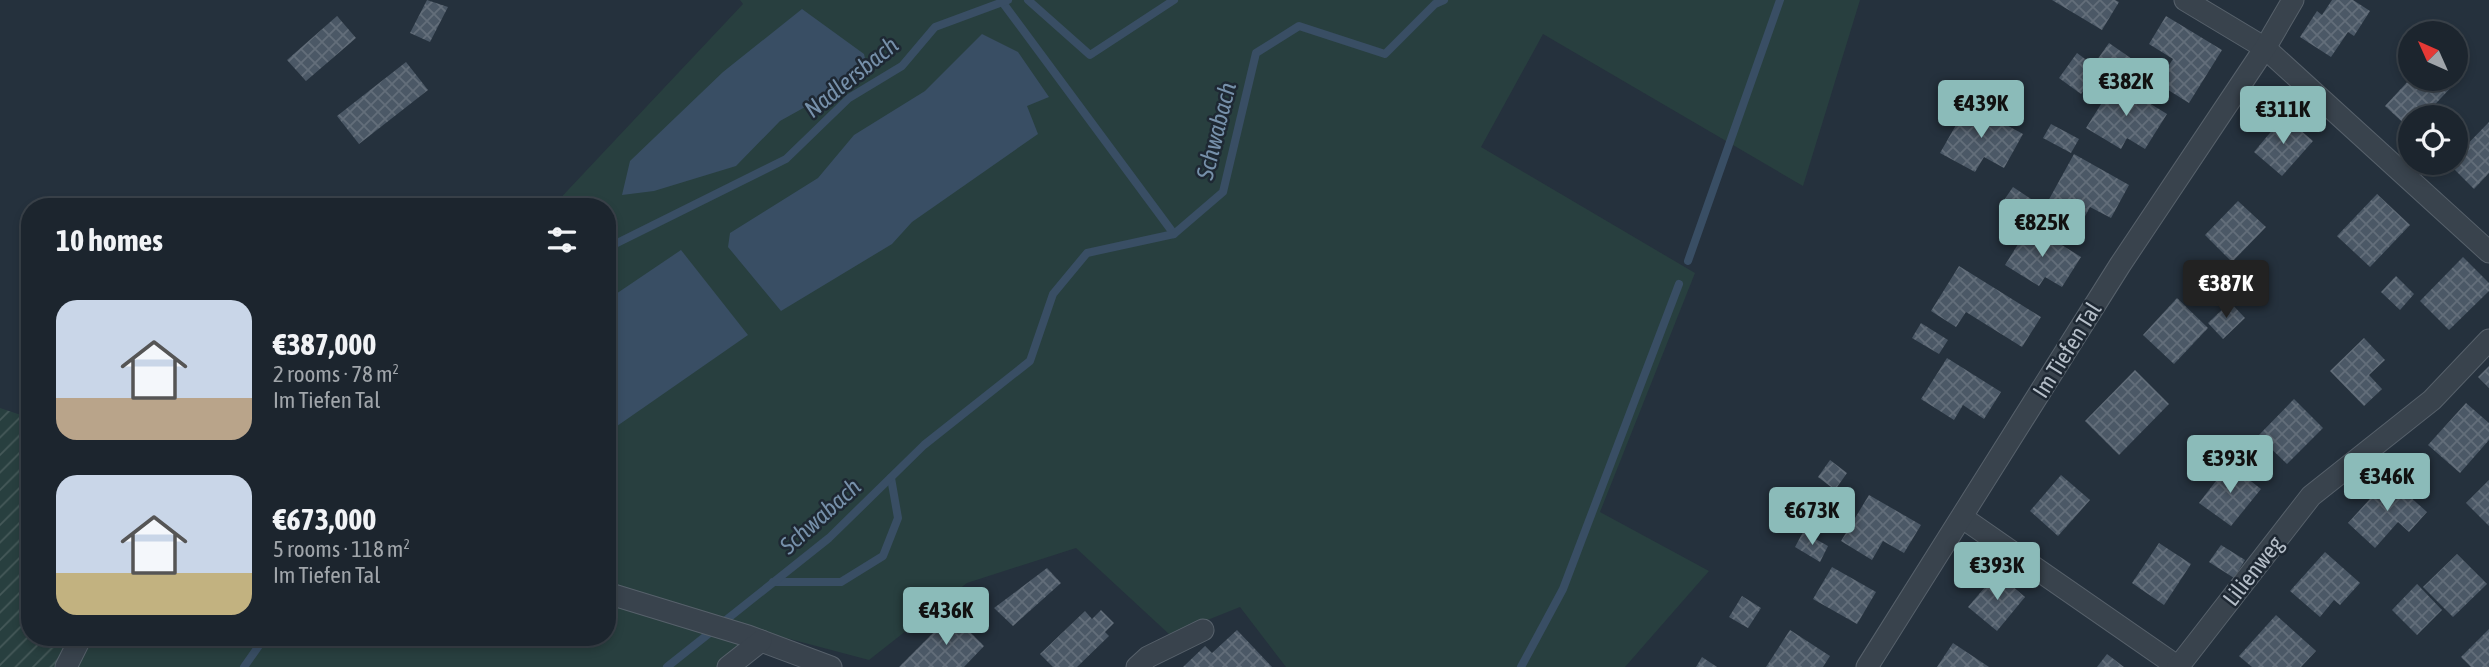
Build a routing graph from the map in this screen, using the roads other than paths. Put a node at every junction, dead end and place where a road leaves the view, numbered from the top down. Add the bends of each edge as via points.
1 (2185, 0) edge
2 (2293, 0) edge
3 (2265, 48) junction
4 (2489, 252) edge
5 (2489, 341) edge
6 (1963, 518) junction
7 (616, 596) edge
8 (1203, 630) dead end
9 (754, 639) junction
10 (76, 646) edge
11 (66, 667) edge
12 (728, 667) edge
13 (831, 667) edge
14 (1137, 667) edge
15 (1867, 667) edge
16 (2178, 667) edge

1 - 3 street
2 - 3 street, Im Tiefen Tal
3 - 4 street
3 - 6 street, Im Tiefen Tal via 2120,265
5 - 16 street, Lilienweg via 2432,400 2311,496
6 - 15 street, Im Tiefen Tal
6 - 16 street
7 - 9 street
8 - 14 street
9 - 12 street
9 - 13 street
10 - 11 street

